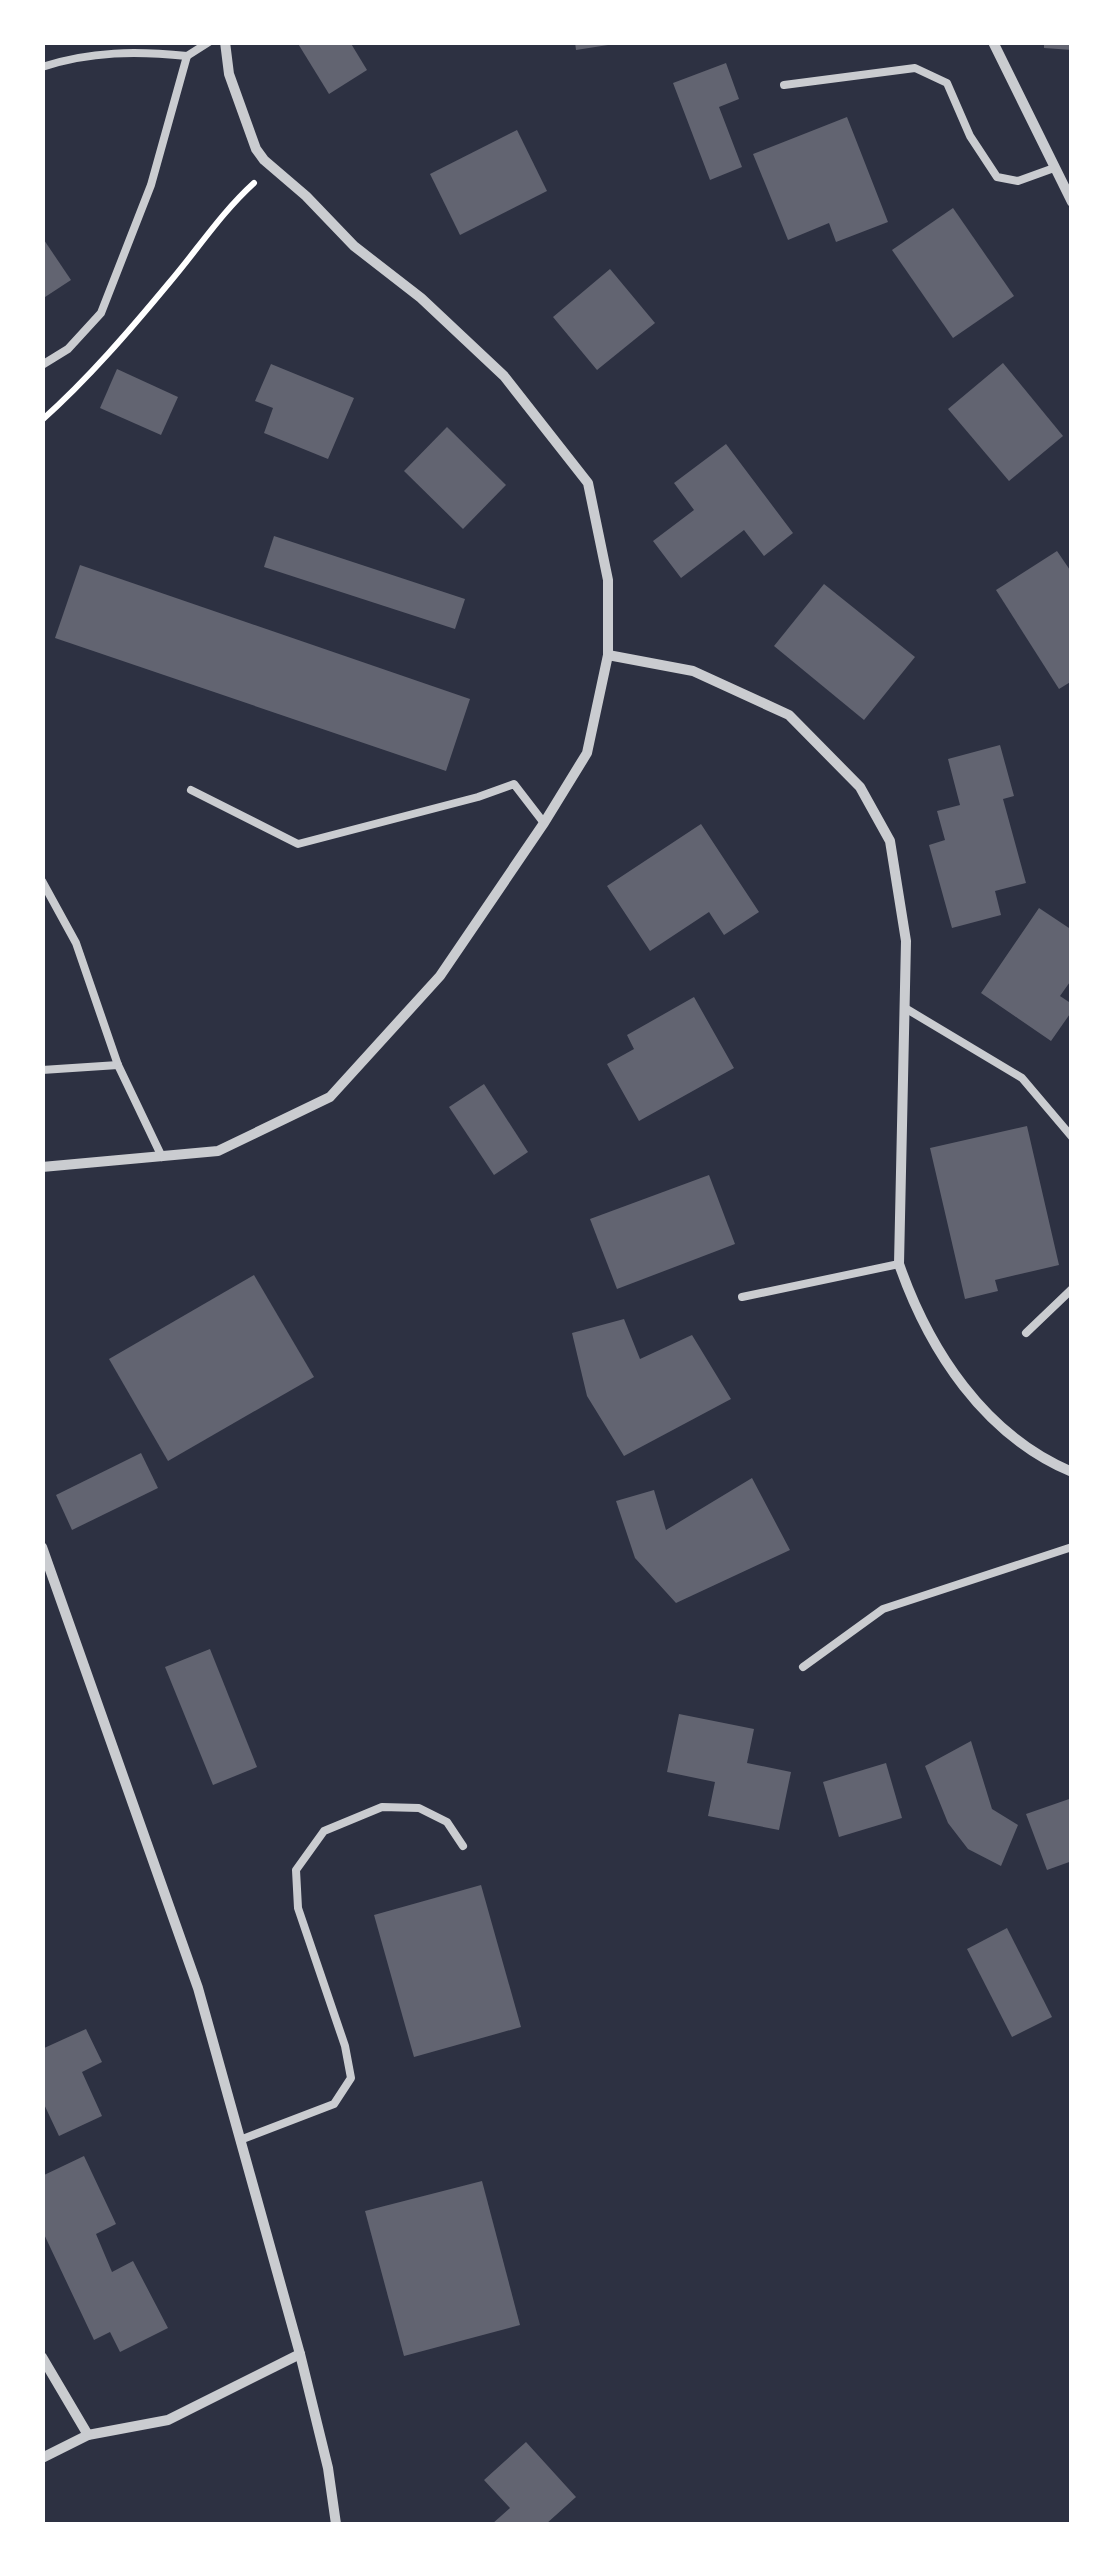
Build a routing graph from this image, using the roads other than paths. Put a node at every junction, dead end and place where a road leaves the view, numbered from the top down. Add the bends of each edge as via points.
1 (209, 42) edge
2 (225, 42) edge
3 (993, 42) edge
4 (187, 56) junction
5 (42, 67) edge
6 (784, 85) dead end
7 (1054, 168) junction
8 (1072, 202) edge
9 (42, 366) edge
10 (608, 655) junction
11 (191, 790) dead end
12 (544, 823) junction
13 (42, 881) edge
14 (905, 1008) junction
15 (118, 1065) junction
16 (42, 1070) edge
17 (1072, 1138) edge
18 (162, 1156) junction
19 (42, 1168) edge
20 (900, 1264) junction
21 (1072, 1289) edge
22 (742, 1297) dead end
23 (1026, 1333) dead end
24 (1072, 1472) edge
25 (42, 1547) edge
26 (1072, 1547) edge
27 (803, 1667) dead end
28 (464, 1846) dead end
29 (240, 2140) junction
30 (300, 2354) junction
31 (42, 2357) edge
32 (88, 2435) junction
33 (42, 2458) edge
34 (336, 2524) edge

1 - 4 lane
2 - 10 street via 229,74 256,149 354,246 504,376 588,482 608,580
3 - 7 street
4 - 5 lane via 136,51
4 - 9 lane via 151,185 101,313
6 - 7 lane via 915,68 947,83 996,177 1018,181
7 - 8 street
10 - 12 street via 587,754
10 - 14 street via 693,672 788,715 860,787 890,841 906,942
11 - 12 lane via 298,844 514,784
12 - 18 street via 440,976 330,1097 218,1151
13 - 15 lane via 76,944
14 - 17 lane via 1022,1078
14 - 20 street
15 - 16 lane
15 - 18 lane
18 - 19 street
20 - 22 lane
20 - 24 street via 945,1365 990,1417
21 - 23 lane
25 - 29 street via 198,1988
26 - 27 lane via 884,1609
28 - 29 lane via 447,1822 418,1808 382,1808 324,1831 296,1870 298,1908 351,2078 334,2104
29 - 30 street
30 - 32 street via 168,2420
30 - 34 street
31 - 32 street
32 - 33 street

